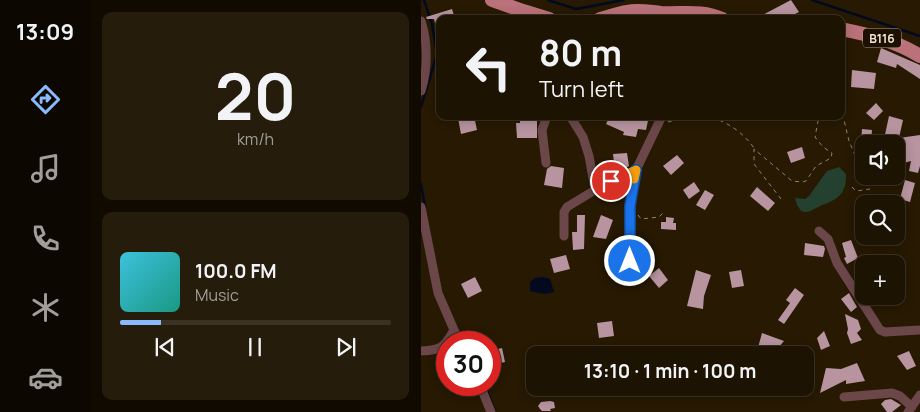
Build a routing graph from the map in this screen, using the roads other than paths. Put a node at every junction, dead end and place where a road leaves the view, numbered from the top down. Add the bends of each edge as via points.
1 (492, 0) edge
2 (537, 15) edge
3 (615, 15) edge
4 (675, 15) edge
5 (686, 15) edge
6 (715, 15) edge
7 (421, 20) edge
8 (845, 30) edge
9 (920, 56) edge
10 (421, 91) edge
11 (546, 120) edge
12 (572, 120) edge
13 (660, 120) edge
14 (546, 163) dead end
15 (636, 170) junction
16 (595, 190) junction
17 (421, 207) edge
18 (819, 231) dead end
19 (563, 236) dead end
20 (630, 261) dead end
21 (454, 330) joint
22 (920, 330) edge
23 (421, 351) edge
24 (920, 395) edge
25 (484, 396) edge
26 (844, 397) dead end
27 (910, 409) edge
28 (491, 412) edge

1 - 2 main road
3 - 4 main road via 639,10
5 - 6 main road via 699,12
7 - 10 street via 426,74
8 - 9 main road, B116 via 876,36
11 - 14 street via 542,130
12 - 16 street via 583,137
13 - 15 street
15 - 16 street
15 - 20 street via 630,206
16 - 19 street via 567,207
17 - 21 street via 438,293
18 - 22 street via 827,239 837,263 880,330
21 - 23 street via 437,350
24 - 27 street
25 - 28 street
26 - 27 street via 892,393 900,396

